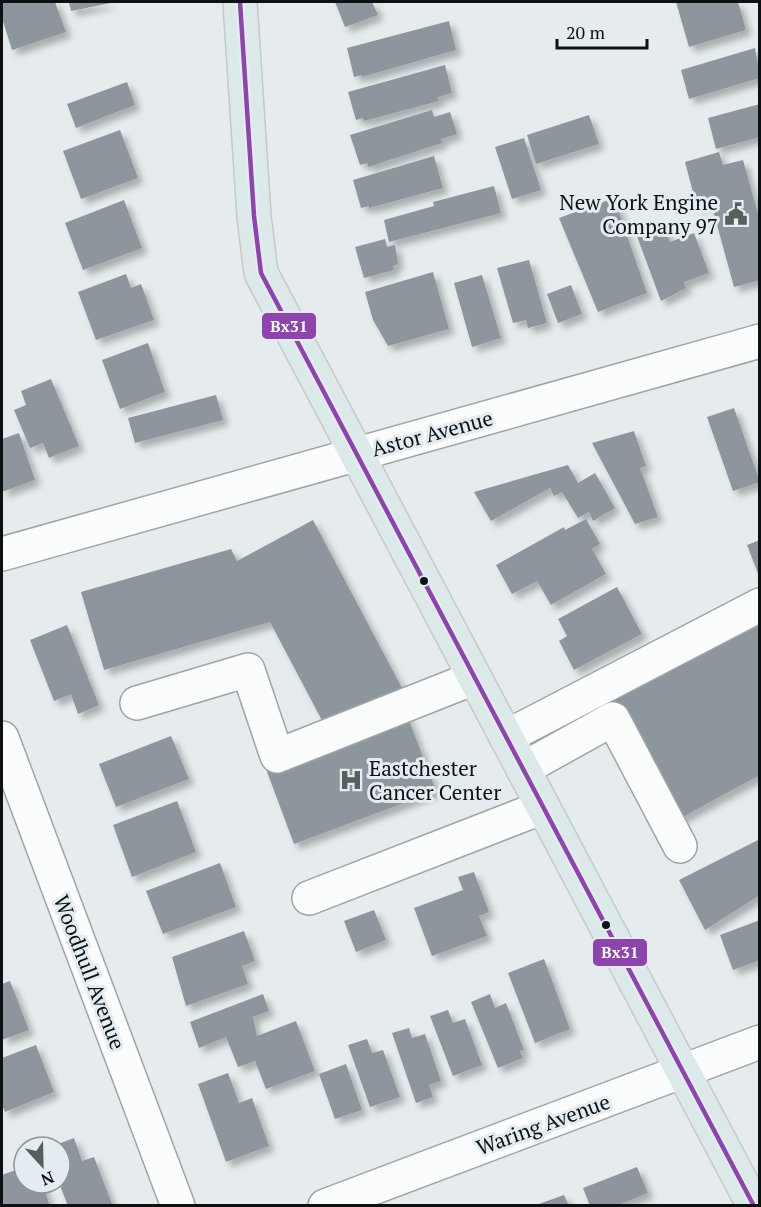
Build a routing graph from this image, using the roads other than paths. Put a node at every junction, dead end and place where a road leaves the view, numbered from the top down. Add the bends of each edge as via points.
1 (240, 2) edge
2 (759, 341) edge
3 (355, 454) junction
4 (2, 554) edge
5 (759, 605) edge
6 (474, 678) junction
7 (137, 703) dead end
8 (506, 737) junction
9 (2, 738) edge
10 (522, 769) junction
11 (543, 807) junction
12 (680, 846) dead end
13 (309, 898) dead end
14 (759, 1042) edge
15 (684, 1071) junction
16 (178, 1206) edge
17 (325, 1206) edge
18 (754, 1206) edge

1 - 3 main road via 261,273
2 - 3 street, Astor Avenue
3 - 4 street, Astor Avenue
3 - 6 main road
5 - 8 street
6 - 7 street via 278,756 248,670
6 - 8 main road
8 - 10 main road
9 - 16 street, Woodhull Avenue
10 - 11 main road
10 - 12 street via 613,719
11 - 13 street
11 - 15 main road
14 - 15 street, Waring Avenue
15 - 17 street, Waring Avenue
15 - 18 main road

